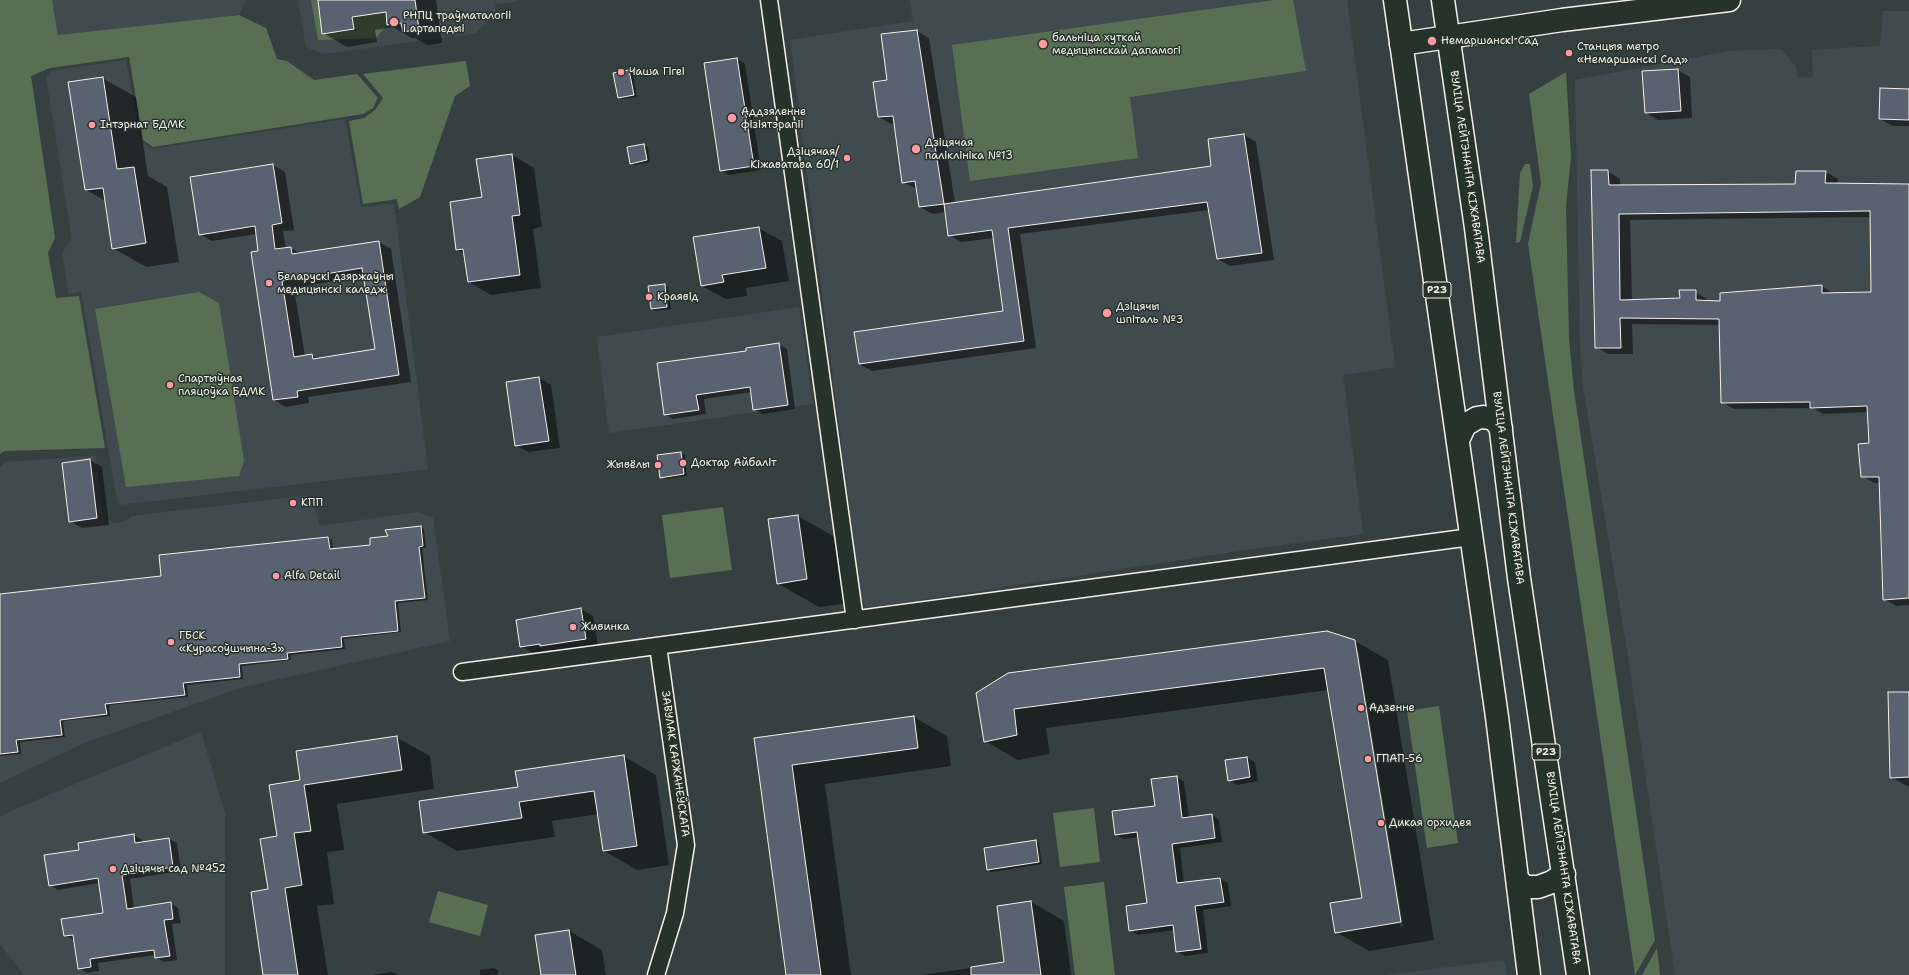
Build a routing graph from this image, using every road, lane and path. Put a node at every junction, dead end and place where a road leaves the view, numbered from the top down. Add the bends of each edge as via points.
1 (769, 0) edge
2 (1395, 0) edge
3 (1443, 0) edge
4 (1729, 0) edge
5 (1448, 38) junction
6 (1401, 44) junction
7 (1500, 428) junction
8 (1458, 440) junction
9 (1471, 537) junction
10 (855, 620) junction
11 (658, 646) junction
12 (462, 672) dead end
13 (1564, 874) junction
14 (1518, 879) junction
15 (656, 975) edge
16 (1529, 975) edge
17 (1578, 975) edge

1 - 10 street
2 - 6 main road, Р23
3 - 5 main road, ВУЛІЦА ЛЕЙТЭНАНТА КІЖАВАТАВА / Р23
4 - 5 main road via 1562,20
5 - 6 main road
5 - 7 main road, ВУЛІЦА ЛЕЙТЭНАНТА КІЖАВАТАВА / Р23 via 1476,228
6 - 8 main road, Р23
7 - 8 main road via 1494,419 1477,418 1465,425
7 - 13 main road, ВУЛІЦА ЛЕЙТЭНАНТА КІЖАВАТАВА / Р23 via 1519,578
8 - 9 main road, Р23
9 - 10 street
9 - 14 main road, Р23
10 - 11 street
11 - 12 street
11 - 15 street, ЗАВУЛАК КАРЖАНЕЎСКАГА via 686,845 676,913
13 - 14 main road via 1538,887 1525,887
13 - 17 main road, ВУЛІЦА ЛЕЙТЭНАНТА КІЖАВАТАВА / Р23
14 - 16 main road, Р23

